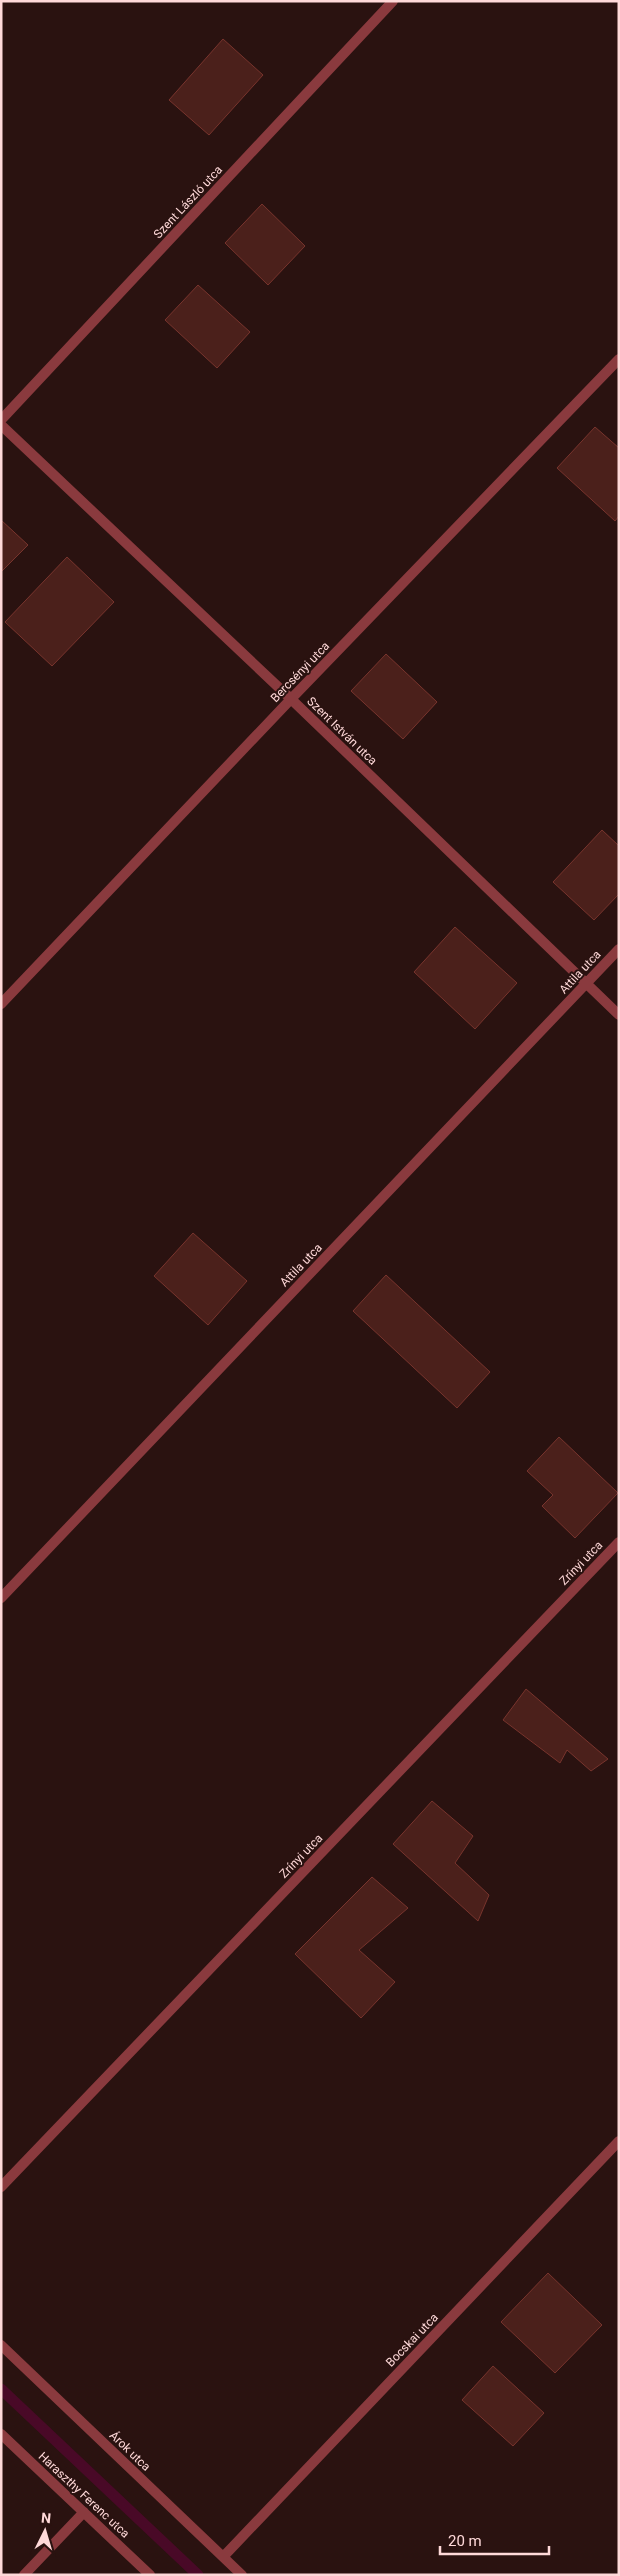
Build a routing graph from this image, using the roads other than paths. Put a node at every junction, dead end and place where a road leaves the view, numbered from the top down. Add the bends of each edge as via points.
1 (393, 1) edge
2 (619, 359) edge
3 (1, 420) edge
4 (1, 425) edge
5 (290, 699) junction
6 (619, 949) edge
7 (586, 984) junction
8 (1, 1004) edge
9 (619, 1015) edge
10 (619, 1542) edge
11 (1, 1598) edge
12 (619, 2141) edge
13 (1, 2187) edge
14 (1, 2345) edge
15 (1, 2434) edge
16 (84, 2512) junction
17 (224, 2557) junction
18 (24, 2575) edge
19 (150, 2575) edge
20 (242, 2575) edge

1 - 3 street, Szent László utca
2 - 5 street, Bercsényi utca
4 - 5 street, Szent István utca
5 - 7 street, Szent István utca
5 - 8 street, Bercsényi utca
6 - 7 street, Attila utca
7 - 9 street, Szent István utca
7 - 11 street, Attila utca
10 - 13 street, Zrínyi utca
12 - 17 street, Bocskai utca
14 - 17 street, Árok utca
15 - 16 street, Haraszthy Ferenc utca
16 - 18 street
16 - 19 street, Haraszthy Ferenc utca
17 - 20 street, Árok utca

